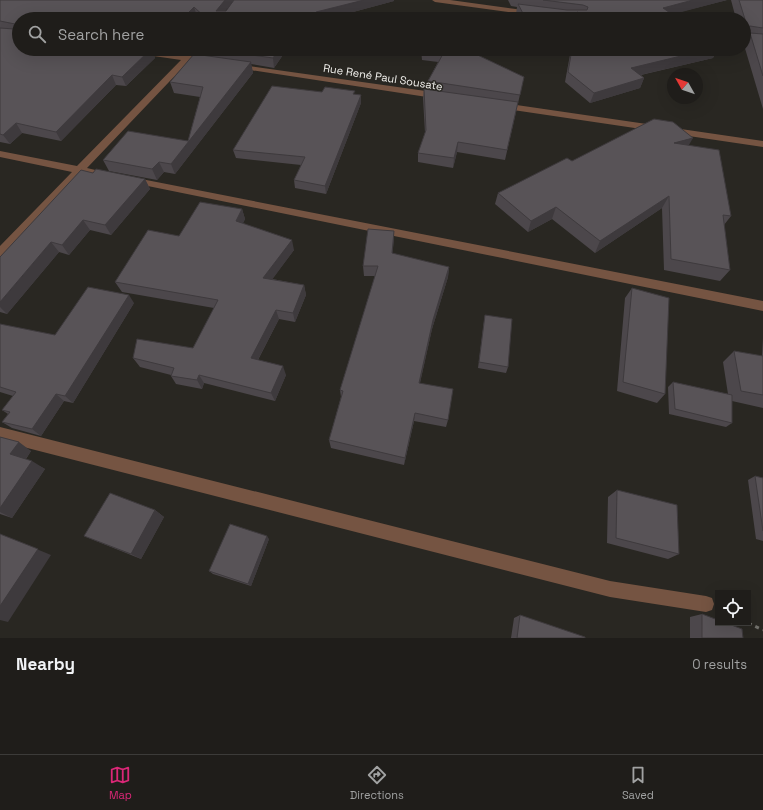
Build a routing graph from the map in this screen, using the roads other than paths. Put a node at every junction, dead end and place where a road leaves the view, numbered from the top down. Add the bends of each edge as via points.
1 (435, 0) edge
2 (526, 12) edge
3 (751, 41) edge
4 (763, 42) edge
5 (172, 56) edge
6 (187, 58) junction
7 (211, 62) edge
8 (227, 64) edge
9 (447, 97) edge
10 (494, 104) edge
11 (763, 144) edge
12 (0, 154) edge
13 (78, 170) junction
14 (0, 253) edge
15 (763, 306) edge
16 (0, 434) edge
17 (706, 604) dead end

1 - 2 street
3 - 4 street
5 - 6 street
6 - 7 street
6 - 13 street
8 - 9 street, Rue René Paul Sousate
10 - 11 street
12 - 13 street
13 - 14 street
13 - 15 street
16 - 17 street via 610,589

